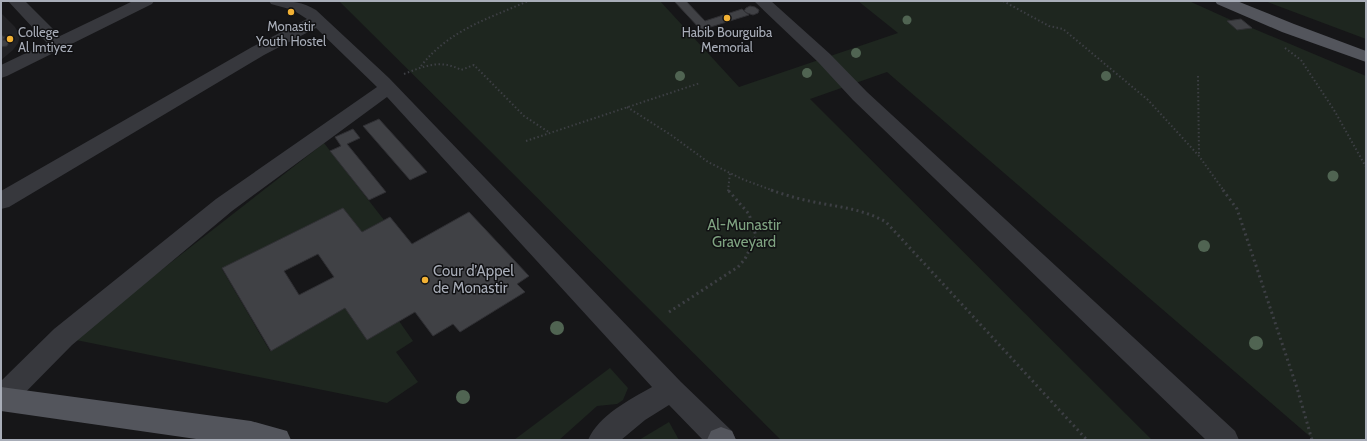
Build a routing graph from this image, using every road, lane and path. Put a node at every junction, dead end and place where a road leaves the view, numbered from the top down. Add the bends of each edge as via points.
1 (16, 1) edge
2 (146, 1) edge
3 (283, 1) edge
4 (528, 1) edge
5 (762, 1) edge
6 (1003, 1) edge
7 (1223, 1) edge
8 (318, 20) junction
9 (1288, 28) junction
10 (58, 43) junction
11 (1366, 57) edge
12 (1, 72) edge
13 (1198, 76) dead end
14 (700, 83) dead end
15 (388, 88) junction
16 (627, 107) junction
17 (550, 133) junction
18 (526, 142) dead end
19 (1199, 156) junction
20 (1366, 167) edge
21 (730, 173) junction
22 (1, 201) edge
23 (669, 312) dead end
24 (672, 390) junction
25 (1, 399) edge
26 (276, 440) edge
27 (602, 440) edge
28 (722, 440) edge
29 (1087, 440) edge
30 (1225, 440) edge
31 (1312, 440) edge

1 - 10 street
2 - 10 street
3 - 8 street via 310,13
4 - 17 path via 468,26 428,56 421,66 452,64 461,70 474,65 524,116
5 - 30 street
6 - 19 path via 1049,26 1063,29 1148,100
7 - 9 main road
8 - 15 street
8 - 22 street via 246,58
9 - 11 main road
9 - 20 path via 1284,48 1301,60 1334,110
10 - 12 street
13 - 19 path
14 - 16 path
15 - 24 street
15 - 25 street via 224,205 63,337
16 - 17 path
16 - 21 path via 707,162
17 - 18 path
19 - 31 path via 1237,209
21 - 23 path via 728,191 749,214 756,236 745,259 738,267
21 - 29 path via 804,200 862,211 886,222
24 - 27 street via 626,418
24 - 28 street
25 - 26 main road via 252,434

